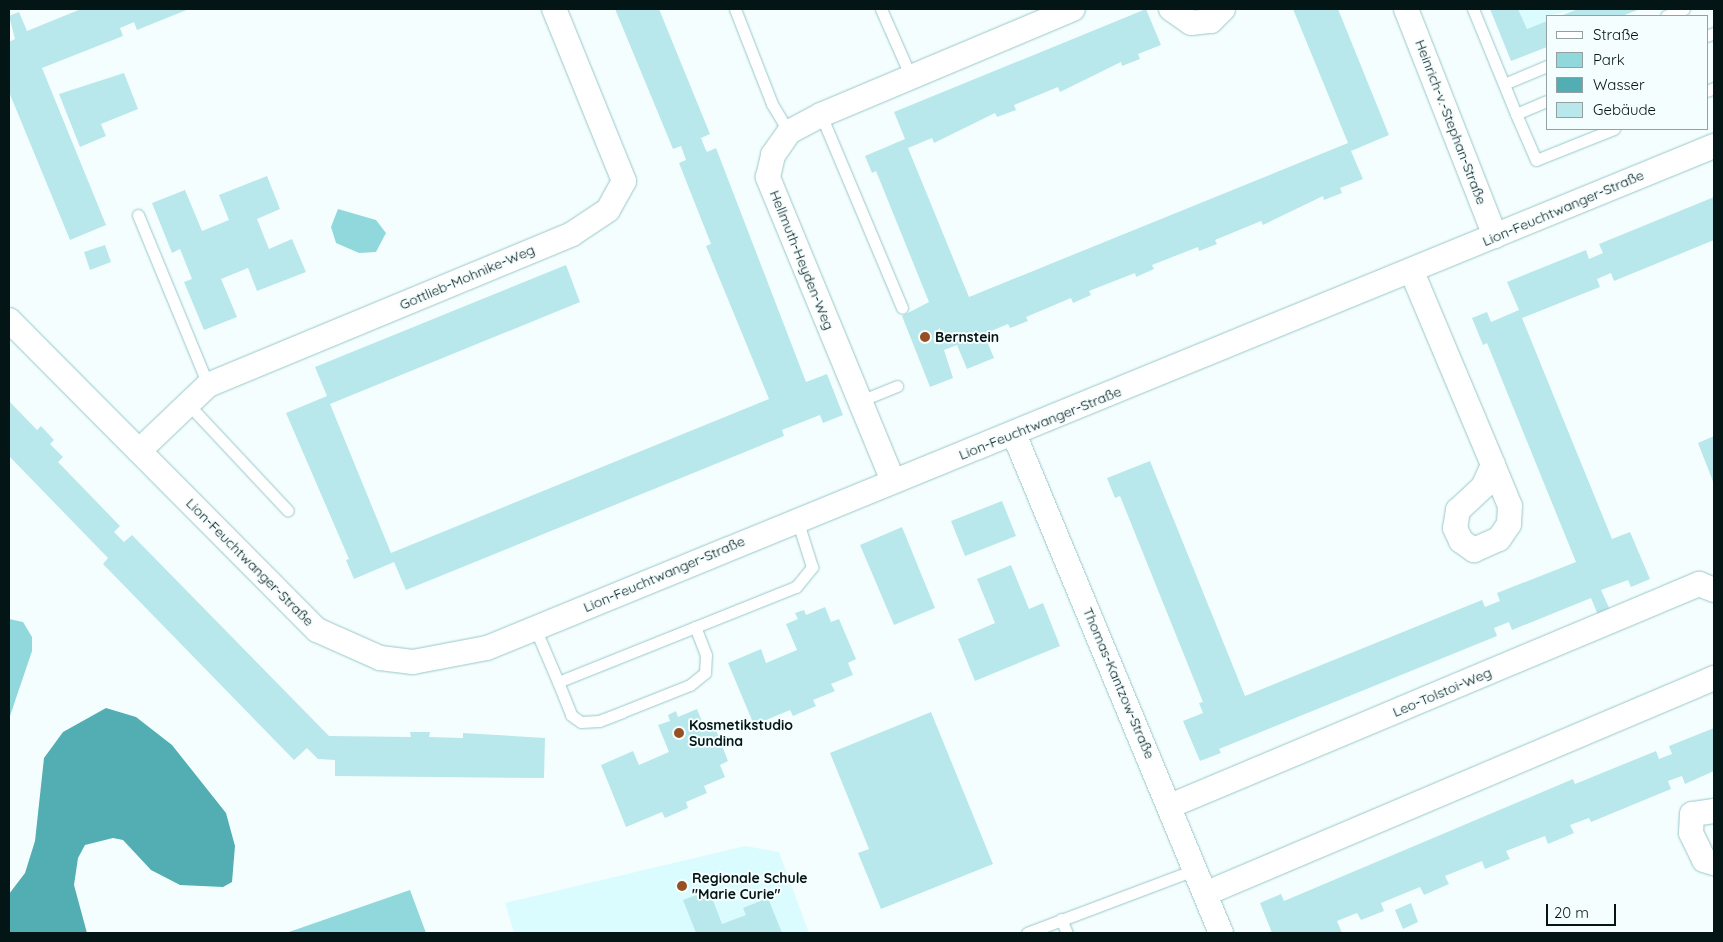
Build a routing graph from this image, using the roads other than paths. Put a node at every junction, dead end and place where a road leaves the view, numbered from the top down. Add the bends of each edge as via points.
1 (554, 9) edge
2 (735, 9) edge
3 (881, 9) edge
4 (1073, 9) edge
5 (1171, 9) edge
6 (1223, 9) edge
7 (1406, 9) edge
8 (1473, 9) edge
9 (1684, 9) edge
10 (1669, 15) edge
11 (1546, 66) edge
12 (911, 77) junction
13 (1504, 84) junction
14 (1546, 101) edge
15 (1516, 114) junction
16 (821, 115) junction
17 (1611, 130) edge
18 (789, 132) junction
19 (1714, 146) edge
20 (138, 215) dead end
21 (1495, 236) junction
22 (1412, 272) junction
23 (902, 308) dead end
24 (9, 320) edge
25 (208, 385) junction
26 (897, 386) dead end
27 (860, 401) junction
28 (188, 404) junction
29 (1014, 434) junction
30 (139, 451) junction
31 (1493, 465) dead end
32 (893, 482) junction
33 (288, 511) dead end
34 (797, 519) junction
35 (1714, 590) edge
36 (695, 627) junction
37 (535, 628) junction
38 (1714, 678) edge
39 (558, 682) junction
40 (1170, 806) junction
41 (1714, 811) edge
42 (1714, 863) edge
43 (1196, 869) junction
44 (1207, 893) junction
45 (1061, 919) junction
46 (1027, 933) edge
47 (1067, 933) edge
48 (1221, 933) edge

1 - 25 street, Gottlieb-Mohnike-Weg via 624,181 608,210 572,234
2 - 18 lane via 772,104
3 - 12 lane
4 - 12 street, Hellmuth-Heyden-Weg
5 - 6 street via 1192,23 1211,21
7 - 21 street, Heinrich-v.-Stephan-Straße
8 - 13 lane
9 - 10 lane
11 - 13 lane
12 - 16 street, Hellmuth-Heyden-Weg
13 - 15 lane
14 - 15 lane
15 - 17 lane via 1536,160
16 - 18 street, Hellmuth-Heyden-Weg
16 - 23 lane
18 - 27 street, Hellmuth-Heyden-Weg via 773,155 768,177
19 - 21 street, Lion-Feuchtwanger-Straße
20 - 25 lane
21 - 22 street, Lion-Feuchtwanger-Straße
22 - 29 street, Lion-Feuchtwanger-Straße
22 - 31 street
24 - 30 street, Lion-Feuchtwanger-Straße
25 - 28 street, Gottlieb-Mohnike-Weg
26 - 27 lane
27 - 32 street, Hellmuth-Heyden-Weg
28 - 30 street, Gottlieb-Mohnike-Weg
28 - 33 lane
29 - 32 street, Lion-Feuchtwanger-Straße
29 - 40 street, Thomas-Kantzow-Straße
30 - 37 street, Lion-Feuchtwanger-Straße via 317,630 345,645 380,658 413,662 454,658
32 - 34 street, Lion-Feuchtwanger-Straße
34 - 36 lane via 810,550 812,567 805,580
34 - 37 street, Lion-Feuchtwanger-Straße
35 - 40 street, Leo-Tolstoi-Weg via 1699,584
36 - 39 lane
36 - 39 lane via 706,654 705,673 690,685 614,715 581,722 572,715
37 - 39 lane
38 - 44 street
40 - 43 street, Thomas-Kantzow-Straße
41 - 42 street via 1692,814 1691,833 1704,860
43 - 44 street, Thomas-Kantzow-Straße
43 - 45 lane via 1152,889 1115,897
44 - 48 street, Thomas-Kantzow-Straße
45 - 46 lane
45 - 47 lane

